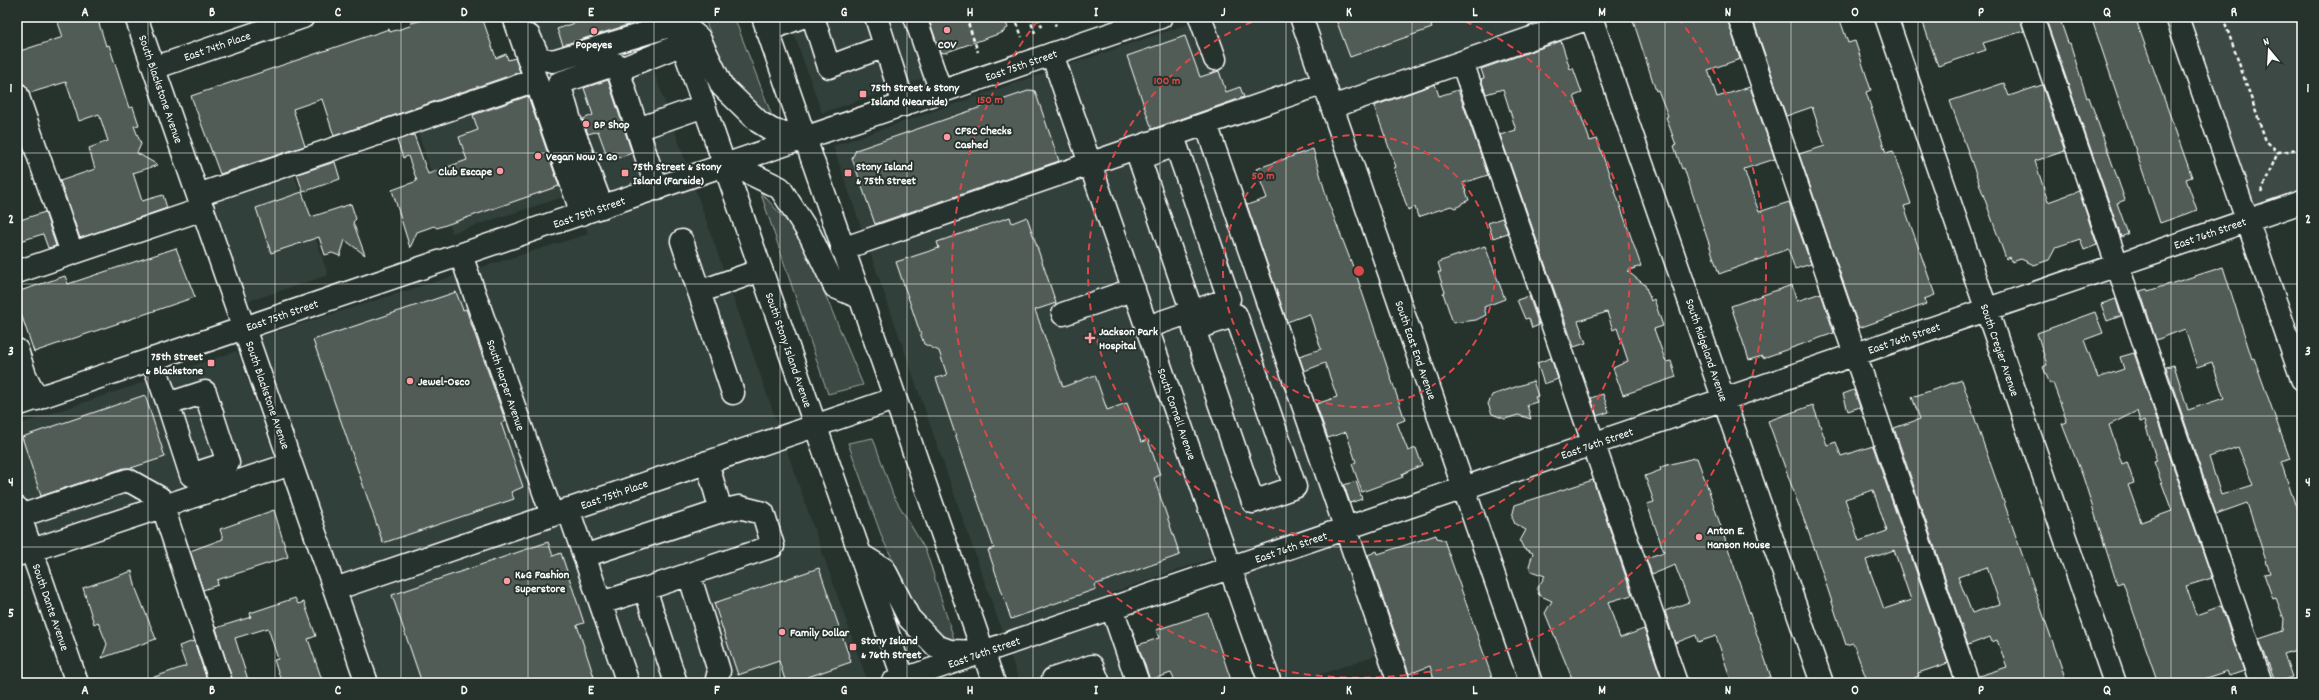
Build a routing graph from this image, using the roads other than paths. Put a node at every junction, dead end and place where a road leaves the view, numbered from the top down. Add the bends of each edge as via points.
1 (136, 17) edge
2 (302, 17) edge
3 (514, 17) edge
4 (525, 17) edge
5 (802, 17) edge
6 (813, 17) edge
7 (876, 17) edge
8 (916, 17) edge
9 (1161, 17) edge
10 (1200, 17) edge
11 (1301, 17) edge
12 (1591, 17) edge
13 (1739, 17) edge
14 (1886, 17) edge
15 (2032, 17) edge
16 (2177, 17) edge
17 (280, 21) edge
18 (765, 24) edge
19 (676, 26) edge
20 (885, 46) junction
21 (1052, 54) junction
22 (1215, 60) dead end
23 (1462, 62) junction
24 (154, 68) junction
25 (618, 70) junction
26 (536, 80) junction
27 (1324, 83) junction
28 (941, 92) junction
29 (17, 94) edge
30 (904, 105) junction
31 (704, 106) junction
32 (1332, 108) junction
33 (1206, 124) junction
34 (638, 129) junction
35 (563, 131) junction
36 (804, 139) junction
37 (1137, 153) junction
38 (1090, 164) junction
39 (725, 166) junction
40 (657, 189) junction
41 (200, 202) junction
42 (2302, 202) edge
43 (602, 207) junction
44 (582, 214) junction
45 (2248, 221) junction
46 (682, 241) dead end
47 (842, 249) junction
48 (72, 253) junction
49 (460, 255) junction
50 (2117, 265) junction
51 (761, 270) junction
52 (17, 272) edge
53 (1134, 289) junction
54 (699, 292) junction
55 (859, 297) junction
56 (1986, 310) junction
57 (1063, 314) dead end
58 (1204, 314) junction
59 (244, 327) junction
60 (1147, 327) junction
61 (17, 350) edge
62 (1855, 355) junction
63 (152, 359) junction
64 (2302, 379) edge
65 (733, 393) dead end
66 (894, 399) junction
67 (1724, 399) junction
68 (27, 402) edge
69 (168, 404) dead end
70 (815, 425) junction
71 (1593, 444) junction
72 (707, 462) junction
73 (291, 464) junction
74 (1463, 488) junction
75 (163, 507) junction
76 (721, 511) junction
77 (18, 512) edge
78 (560, 512) junction
79 (1345, 529) junction
80 (24, 553) edge
81 (860, 555) junction
82 (584, 556) junction
83 (1230, 568) junction
84 (689, 574) junction
85 (335, 589) junction
86 (645, 589) junction
87 (600, 603) junction
88 (1112, 608) junction
89 (983, 652) junction
90 (904, 682) edge
91 (77, 683) edge
92 (221, 683) edge
93 (367, 683) edge
94 (628, 683) edge
95 (676, 683) edge
96 (716, 683) edge
97 (994, 683) edge
98 (1055, 683) edge
99 (1099, 683) edge
100 (1138, 683) edge
101 (1270, 683) edge
102 (1399, 683) edge
103 (1531, 683) edge
104 (1676, 683) edge
105 (1822, 683) edge
106 (1968, 683) edge
107 (2115, 683) edge
108 (2261, 683) edge

1 - 24 main road, South Blackstone Avenue
2 - 17 main road, East 74th Place
3 - 26 main road
4 - 19 main road via 530,40 539,58 553,61
5 - 18 main road
6 - 20 main road via 829,67
7 - 20 main road
8 - 28 main road
9 - 21 main road, East 75th Street
10 - 22 main road
11 - 27 main road, South East End Avenue
12 - 23 main road
12 - 67 main road, South Ridgeland Avenue
13 - 62 main road
14 - 56 main road, South Cregier Avenue
15 - 50 main road
16 - 45 main road
17 - 24 main road, East 74th Place
18 - 36 main road
19 - 25 main road
19 - 31 main road, South Stony Island Avenue
19 - 36 main road via 699,38 722,86 760,122 772,130
20 - 30 main road
21 - 28 main road, East 75th Street
21 - 38 main road, South Cornell Avenue
23 - 32 main road
23 - 71 main road
24 - 41 main road, South Blackstone Avenue
25 - 34 main road
25 - 35 main road via 616,64 559,83
26 - 35 main road
26 - 41 main road
27 - 32 main road, South East End Avenue
27 - 33 main road
28 - 30 main road, East 75th Street
29 - 48 main road
30 - 36 main road, East 75th Street
31 - 34 main road
31 - 39 main road, South Stony Island Avenue
32 - 74 main road, South East End Avenue
33 - 37 main road
33 - 79 main road
34 - 40 main road
35 - 43 main road
35 - 44 main road
36 - 39 main road, East 75th Street
36 - 47 main road
37 - 38 main road
37 - 58 main road
37 - 58 main road via 1176,145 1230,299
38 - 47 main road
38 - 53 main road, South Cornell Avenue
39 - 40 main road, East 75th Street
39 - 51 main road, South Stony Island Avenue
39 - 55 main road via 740,168 780,188 810,235 835,287
40 - 43 main road, East 75th Street
41 - 48 main road
41 - 59 main road, South Blackstone Avenue
42 - 45 main road, East 76th Street
43 - 44 main road, East 75th Street
44 - 49 main road, East 75th Street
45 - 50 main road, East 76th Street
45 - 64 main road
46 - 54 main road
47 - 55 main road
48 - 52 main road
49 - 59 main road, East 75th Street
49 - 78 main road, South Harper Avenue
50 - 56 main road, East 76th Street
50 - 108 main road
51 - 54 main road
51 - 70 main road, South Stony Island Avenue
53 - 57 main road
53 - 60 main road, South Cornell Avenue
54 - 65 main road
55 - 66 main road
56 - 62 main road, East 76th Street
56 - 107 main road, South Cregier Avenue
58 - 58 main road via 1194,329 1253,502 1295,488 1236,315
58 - 60 main road
59 - 63 main road, East 75th Street
59 - 73 main road, South Blackstone Avenue
60 - 83 main road, South Cornell Avenue
61 - 68 main road via 25,375
62 - 67 main road, East 76th Street
62 - 106 main road
63 - 68 main road, East 75th Street
63 - 69 main road
66 - 70 main road, East 75th Place
66 - 89 main road
67 - 71 main road, East 76th Street
67 - 105 main road, South Ridgeland Avenue
70 - 72 main road, East 75th Place
70 - 81 main road, South Stony Island Avenue
71 - 74 main road, East 76th Street
71 - 104 main road
72 - 76 main road
72 - 78 main road, East 75th Place
73 - 75 main road
73 - 85 main road, South Blackstone Avenue
74 - 79 main road, East 76th Street
74 - 103 main road, South East End Avenue
75 - 77 main road via 160,498 128,480
75 - 80 main road
75 - 92 main road
76 - 82 main road
76 - 84 main road via 739,507 763,513 773,546
77 - 80 main road, South Dante Avenue
78 - 82 main road, South Harper Avenue
78 - 85 main road, East 75th Place
79 - 83 main road, East 76th Street
79 - 102 main road
80 - 91 main road, South Dante Avenue
81 - 89 main road via 884,569 910,618 936,646 950,651
81 - 90 main road, South Stony Island Avenue
82 - 87 main road, South Harper Avenue
83 - 88 main road, East 76th Street
83 - 101 main road, South Cornell Avenue
84 - 86 main road
84 - 96 main road via 719,671
85 - 93 main road, South Blackstone Avenue
86 - 87 main road
86 - 95 main road
87 - 94 main road, South Harper Avenue
88 - 89 main road, East 76th Street
88 - 100 main road
89 - 90 main road, East 76th Street
89 - 97 main road
98 - 99 main road via 1053,679 1092,666

